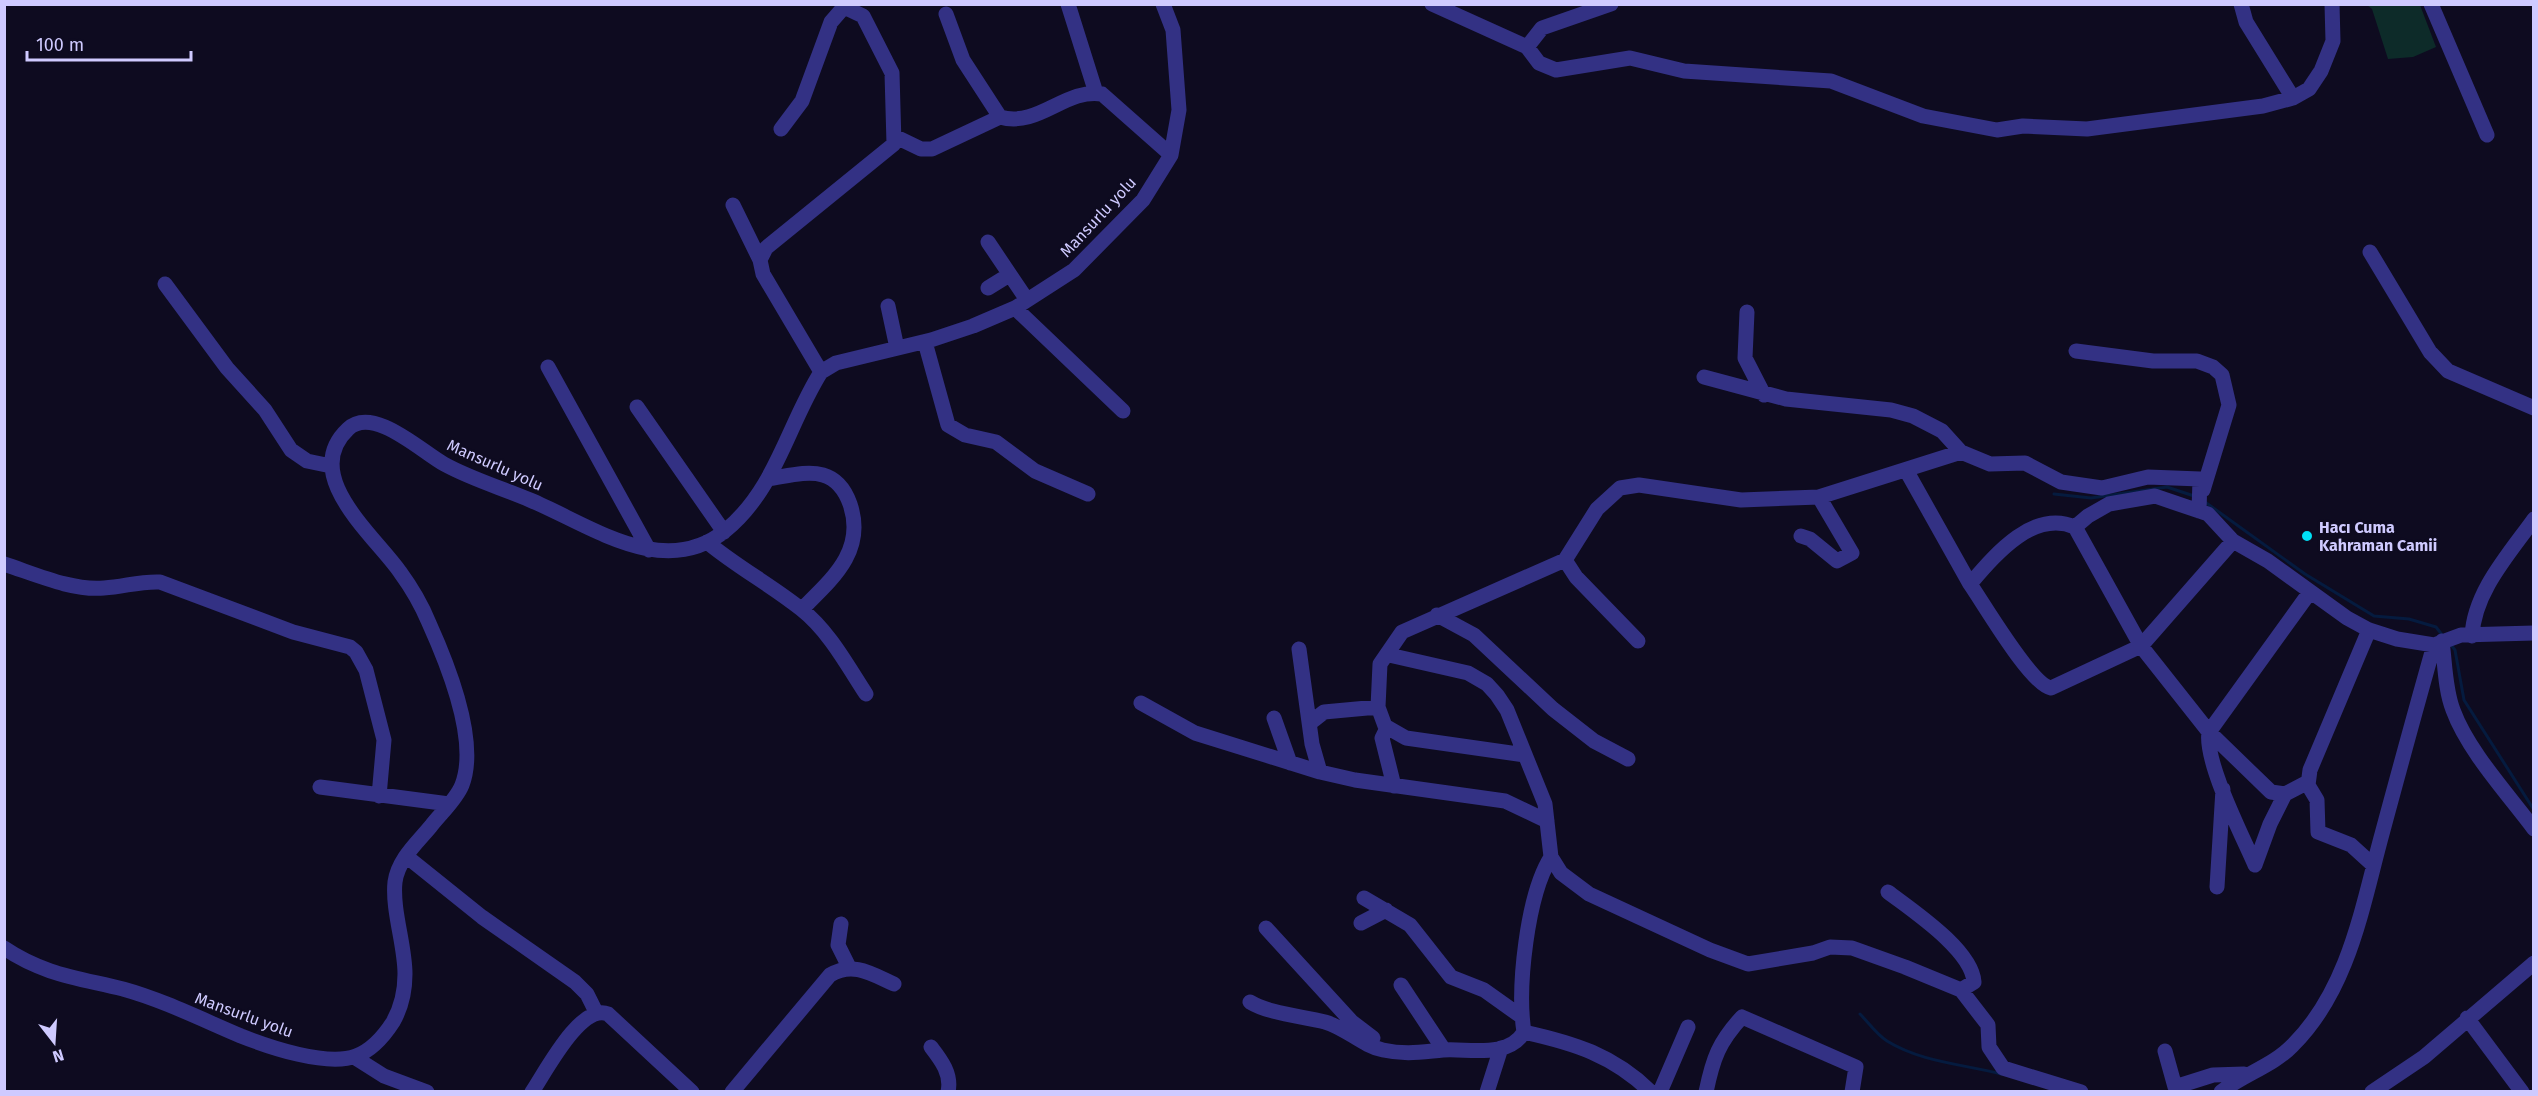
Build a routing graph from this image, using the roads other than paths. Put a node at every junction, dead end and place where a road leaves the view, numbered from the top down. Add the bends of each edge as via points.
1 (1068, 4) edge
2 (1162, 4) edge
3 (1432, 4) edge
4 (1611, 4) edge
5 (2241, 4) edge
6 (2332, 4) edge
7 (2431, 4) edge
8 (946, 14) dead end
9 (1527, 47) junction
10 (1096, 93) junction
11 (2293, 98) junction
12 (1000, 117) junction
13 (781, 129) dead end
14 (2487, 135) dead end
15 (894, 136) junction
16 (1171, 155) junction
17 (733, 205) dead end
18 (988, 242) dead end
19 (2370, 252) dead end
20 (760, 260) junction
21 (1009, 275) junction
22 (165, 284) dead end
23 (988, 288) dead end
24 (1021, 304) junction
25 (888, 306) dead end
26 (1747, 312) dead end
27 (925, 342) junction
28 (897, 348) junction
29 (2076, 351) dead end
30 (548, 367) dead end
31 (821, 372) junction
32 (1704, 377) dead end
33 (1764, 394) junction
34 (638, 407) dead end
35 (2534, 408) edge
36 (1123, 411) dead end
37 (1961, 452) junction
38 (331, 466) junction
39 (1906, 470) junction
40 (768, 479) junction
41 (1088, 494) dead end
42 (1819, 497) junction
43 (2200, 505) junction
44 (2534, 519) edge
45 (2075, 527) junction
46 (724, 532) junction
47 (1801, 536) dead end
48 (707, 542) junction
49 (2233, 542) junction
50 (649, 550) junction
51 (1565, 560) junction
52 (4, 564) edge
53 (1970, 584) junction
54 (2310, 592) junction
55 (802, 609) junction
56 (1437, 615) junction
57 (2369, 630) junction
58 (2534, 633) edge
59 (2472, 636) junction
60 (1638, 641) dead end
61 (2442, 641) junction
62 (2141, 646) junction
63 (1299, 649) dead end
64 (1389, 655) junction
65 (866, 694) dead end
66 (1141, 703) dead end
67 (1378, 707) junction
68 (1274, 718) dead end
69 (1310, 723) junction
70 (1387, 728) junction
71 (2209, 732) junction
72 (1525, 755) junction
73 (1628, 759) dead end
74 (1290, 763) junction
75 (1320, 772) junction
76 (2308, 782) junction
77 (1394, 786) junction
78 (320, 787) dead end
79 (2223, 789) junction
80 (2285, 794) junction
81 (379, 796) junction
82 (449, 804) junction
83 (1547, 821) junction
84 (2534, 830) edge
85 (406, 856) junction
86 (1551, 857) junction
87 (2373, 865) junction
88 (2217, 887) dead end
89 (1888, 892) dead end
90 (1364, 898) dead end
91 (1386, 910) junction
92 (1361, 923) dead end
93 (841, 924) dead end
94 (1266, 928) dead end
95 (4, 948) edge
96 (2534, 963) edge
97 (849, 967) junction
98 (894, 984) dead end
99 (1401, 985) dead end
100 (1961, 990) junction
101 (1250, 1002) dead end
102 (596, 1012) junction
103 (2467, 1018) junction
104 (1523, 1025) junction
105 (1688, 1027) dead end
106 (931, 1047) dead end
107 (1501, 1048) junction
108 (1382, 1050) junction
109 (1444, 1050) junction
110 (2165, 1050) dead end
111 (354, 1057) junction
112 (2247, 1074) junction
113 (427, 1092) edge
114 (532, 1092) edge
115 (692, 1092) edge
116 (732, 1092) edge
117 (948, 1092) edge
118 (1487, 1092) edge
119 (1651, 1092) edge
120 (1660, 1092) edge
121 (1706, 1092) edge
122 (1852, 1092) edge
123 (2081, 1092) edge
124 (2221, 1092) edge
125 (2372, 1092) edge
126 (2522, 1092) edge

1 - 10 street
2 - 16 street, Mansurlu yolu via 1173,30 1179,110
3 - 9 street
4 - 9 street via 1542,28
5 - 11 street via 2249,28
6 - 11 street via 2333,41 2321,71 2309,89
7 - 14 street
8 - 12 street via 963,60
9 - 11 street via 1539,63 1556,70 1630,58 1684,71 1831,81 1923,116 1997,130 2023,126 2087,129 2148,123
10 - 12 street via 1027,119
10 - 16 street via 1107,96
12 - 15 street via 932,149 921,149
13 - 15 street via 802,101 831,22 844,7 863,16 892,73
15 - 20 street via 894,144 766,248
16 - 24 street, Mansurlu yolu via 1143,200 1074,270
17 - 20 street
18 - 21 street
19 - 35 street via 2430,352 2448,370
20 - 31 street via 763,274
21 - 23 street
21 - 24 street
22 - 38 street via 226,368 265,410 291,450 308,461
24 - 27 street, Mansurlu yolu
24 - 36 street
25 - 28 street
26 - 33 street via 1745,358
27 - 28 street, Mansurlu yolu
27 - 41 street via 948,424 965,435 996,442 1035,471
28 - 31 street, Mansurlu yolu via 836,363
29 - 43 street via 2153,361 2197,361 2222,375 2229,405
30 - 50 street
31 - 40 street, Mansurlu yolu
32 - 33 street
33 - 37 street via 1913,416 1942,431
34 - 46 street
37 - 39 street
37 - 43 street via 1990,465 2025,463 2061,482 2102,488 2148,477 2200,479
38 - 50 street, Mansurlu yolu via 334,450 346,431 355,424 382,426 460,472 534,501 627,546
38 - 82 street via 337,489 400,572 429,622 456,696 468,741 467,764 461,788
39 - 42 street
39 - 53 street
40 - 46 street, Mansurlu yolu via 745,513
40 - 55 street via 826,476 841,486 853,512 852,550 837,574
42 - 47 street via 1852,552 1837,561
42 - 51 street via 1741,500 1639,485 1620,488 1597,509
43 - 45 street via 2155,495 2109,504
43 - 49 street
44 - 59 street via 2503,558 2473,620
45 - 53 street via 2042,523 2028,530
45 - 62 street
46 - 48 street, Mansurlu yolu
48 - 50 street, Mansurlu yolu via 689,548
48 - 55 street via 737,567
49 - 54 street via 2268,561
49 - 62 street
51 - 56 street
51 - 60 street via 1576,577
52 - 81 street via 80,588 160,582 293,632 350,647 366,670 384,740
53 - 62 street via 2024,665 2045,687 2058,686
54 - 57 street
54 - 71 street
55 - 65 street via 831,641
56 - 64 street via 1402,632
56 - 73 street via 1474,635 1553,709 1594,741
57 - 61 street via 2397,639
57 - 76 street
58 - 59 street
59 - 61 street
61 - 84 street via 2453,710 2489,772
61 - 87 street
62 - 71 street
63 - 69 street
64 - 67 street via 1380,664
64 - 72 street via 1468,673 1487,684 1507,710
66 - 74 street via 1196,733
67 - 69 street via 1324,712
67 - 70 street
68 - 74 street
69 - 75 street
70 - 72 street via 1406,738
70 - 77 street via 1382,738
71 - 79 street via 2213,764
71 - 80 street via 2271,792
72 - 83 street via 1545,804
74 - 75 street
75 - 77 street
76 - 80 street
76 - 87 street via 2317,800 2318,832 2351,845
77 - 83 street via 1505,801
78 - 81 street
79 - 80 street via 2255,865
79 - 88 street
81 - 82 street
82 - 85 street
83 - 86 street
85 - 102 street via 575,982
85 - 111 street via 395,883 405,975 400,1011 377,1043
86 - 100 street via 1561,873 1589,894 1748,964 1830,947 1852,948
86 - 104 street via 1542,871 1532,904
87 - 112 street via 2337,985 2294,1044 2276,1060
89 - 100 street via 1946,938 1974,972 1974,982
90 - 91 street
91 - 92 street
91 - 104 street via 1410,925 1451,977 1484,990
93 - 97 street via 838,945
94 - 108 street
95 - 111 street, Mansurlu yolu via 59,976 127,990 257,1042 299,1054
96 - 103 street
97 - 98 street
97 - 116 street via 830,975
99 - 109 street
100 - 123 street via 1988,1024 1989,1047 2003,1068
101 - 108 street via 1262,1009 1333,1024
102 - 114 street via 573,1030
102 - 115 street via 608,1014
103 - 125 street via 2424,1057
103 - 126 street
104 - 107 street via 1520,1039
104 - 119 street via 1602,1056
105 - 120 street
106 - 117 street via 948,1077
107 - 109 street via 1474,1052
107 - 118 street
108 - 109 street via 1421,1054
110 - 112 street via 2175,1087 2214,1075
111 - 113 street via 384,1076
112 - 124 street
121 - 122 street via 1713,1056 1742,1017 1856,1067

